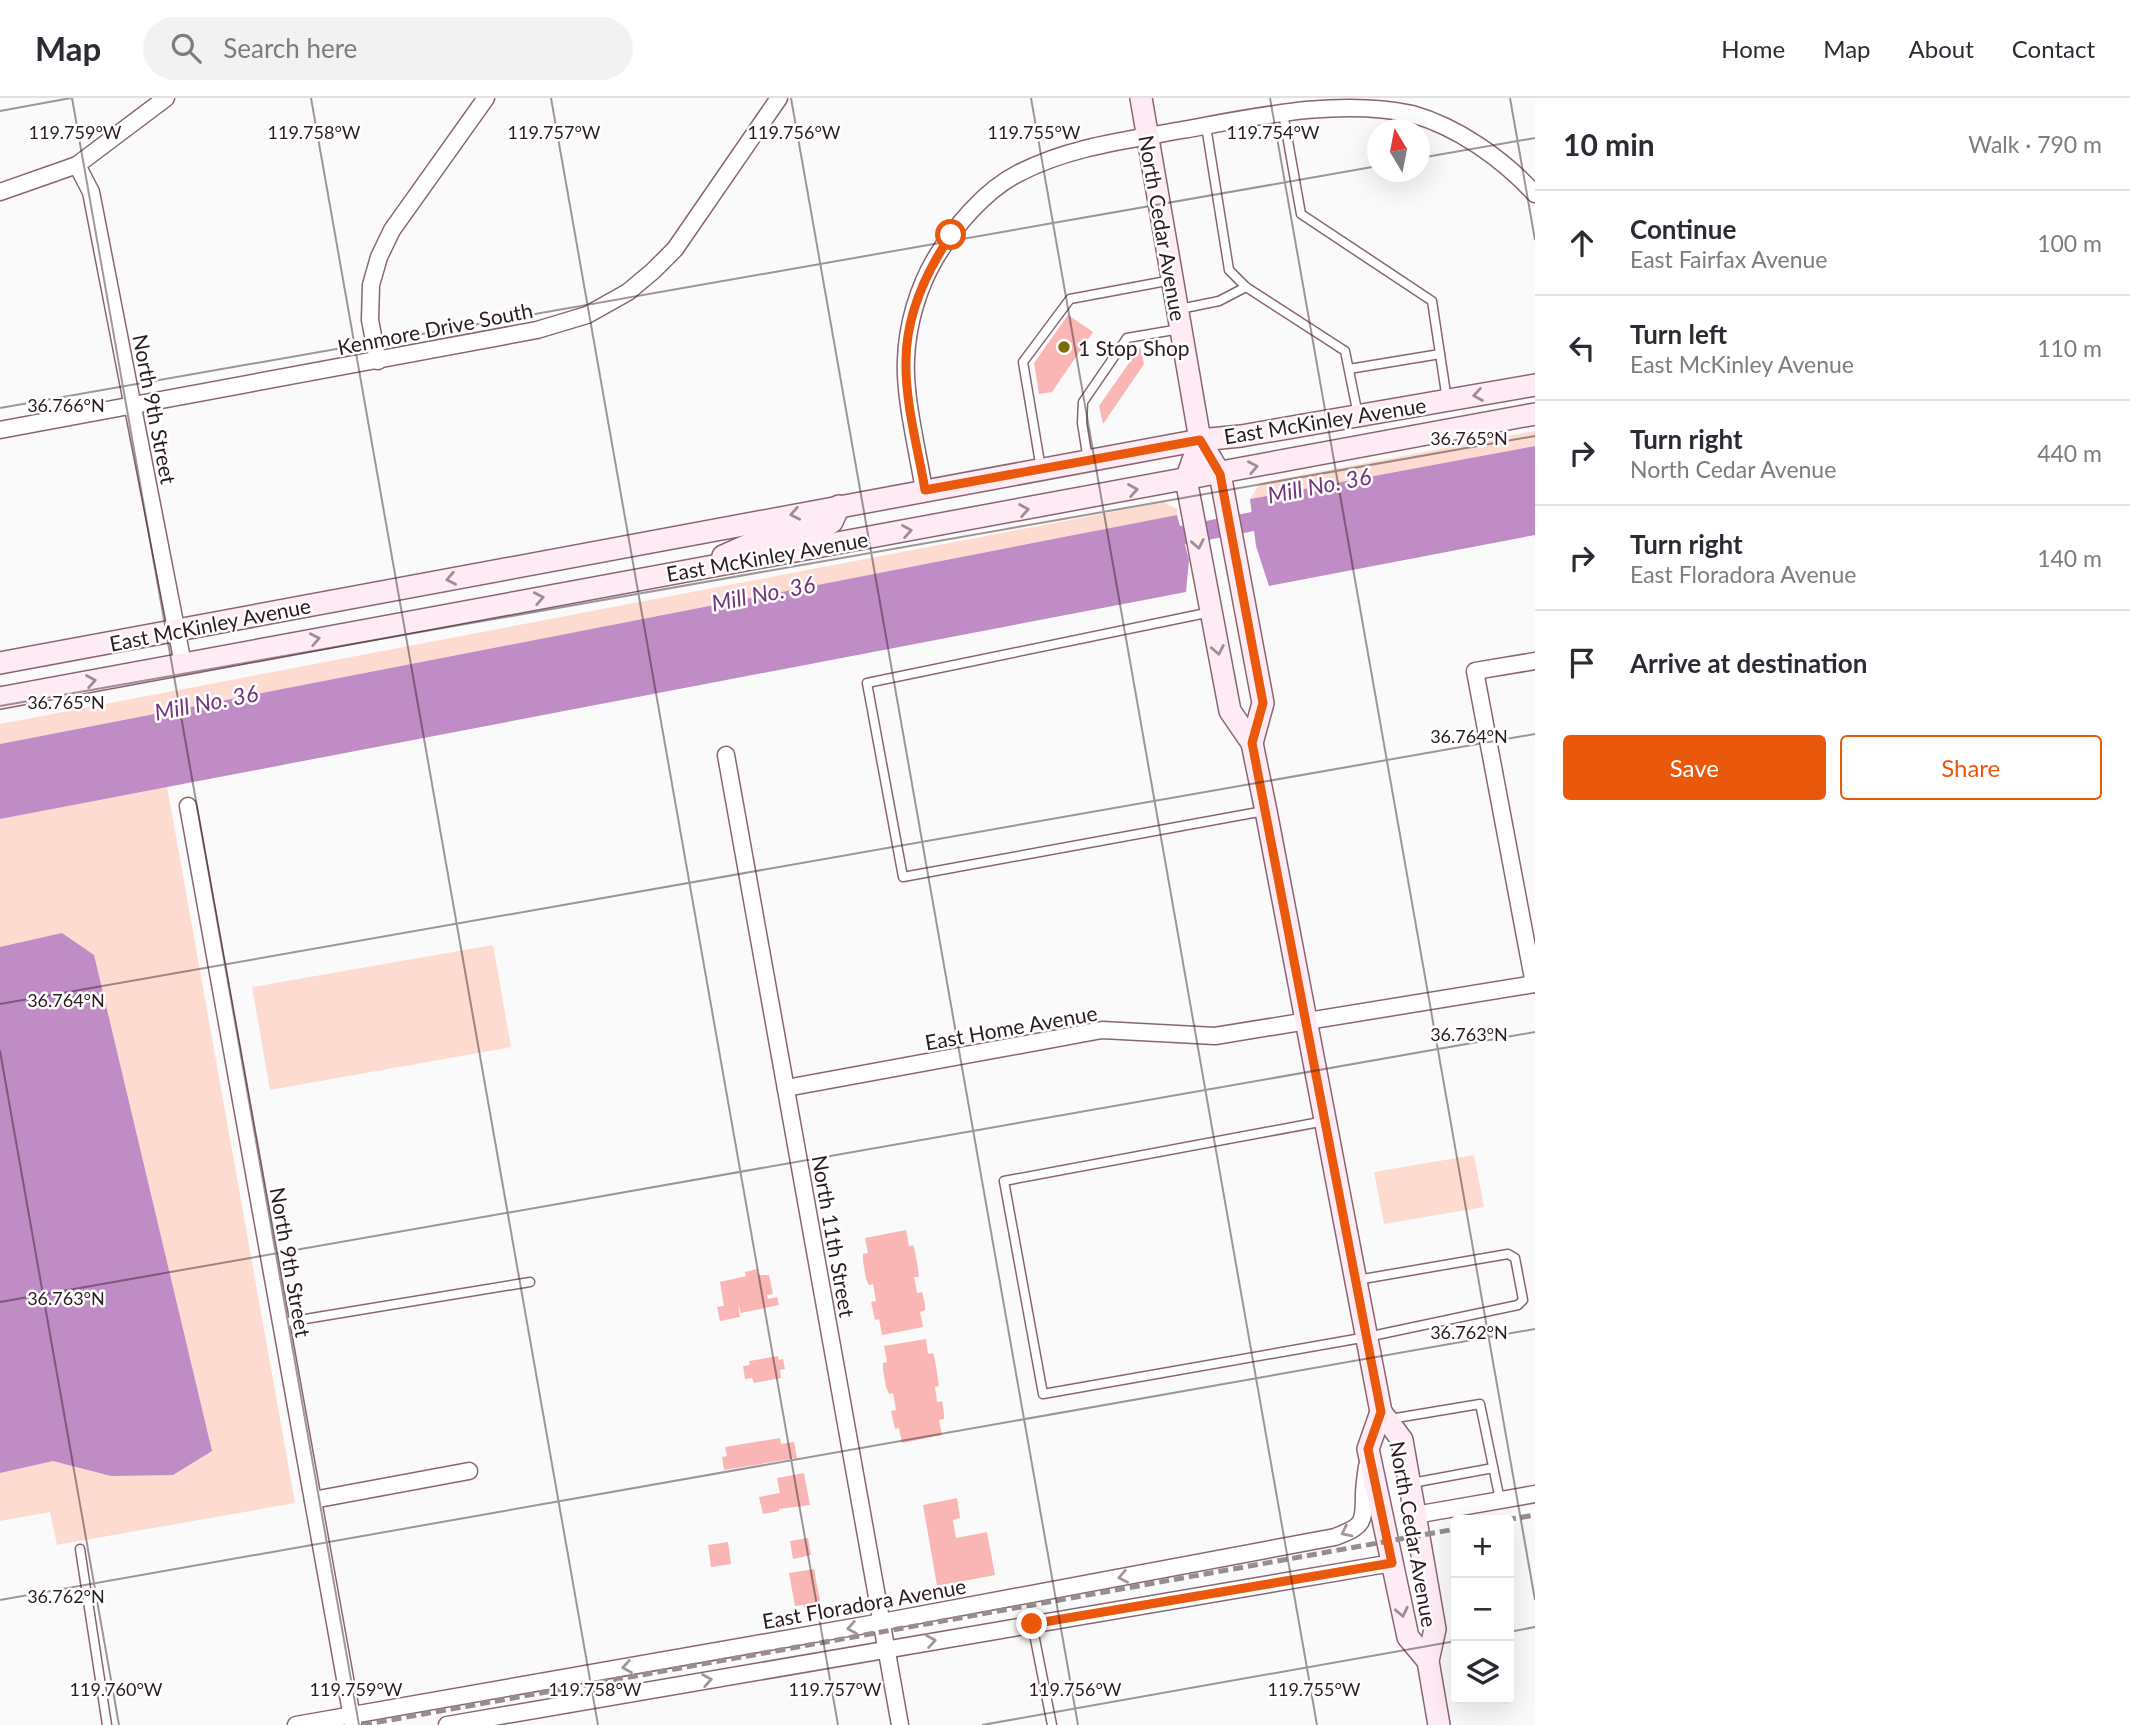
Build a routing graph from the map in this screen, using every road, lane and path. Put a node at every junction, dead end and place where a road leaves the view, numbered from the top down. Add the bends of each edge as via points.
1 (166, 98) edge
2 (486, 98) edge
3 (779, 98) edge
4 (1141, 98) edge
5 (1283, 113) junction
6 (1206, 126) junction
7 (1147, 136) junction
8 (77, 166) junction
9 (0, 192) edge
10 (1535, 194) edge
11 (1172, 279) junction
12 (1245, 287) junction
13 (1179, 319) junction
14 (1440, 354) junction
15 (378, 360) junction
16 (1349, 369) junction
17 (1535, 385) edge
18 (1447, 400) junction
19 (134, 405) junction
20 (1535, 414) edge
21 (1358, 415) junction
22 (0, 430) edge
23 (1200, 440) junction
24 (1088, 460) junction
25 (1041, 469) junction
26 (1220, 474) junction
27 (1186, 480) junction
28 (925, 490) junction
29 (839, 506) junction
30 (695, 569) junction
31 (1211, 612) junction
32 (176, 630) junction
33 (1535, 661) edge
34 (0, 663) edge
35 (183, 664) junction
36 (0, 698) edge
37 (1252, 743) junction
38 (726, 755) dead end
39 (188, 806) dead end
40 (1266, 811) junction
41 (1534, 984) edge
42 (1306, 1022) junction
43 (786, 1088) junction
44 (1325, 1121) junction
45 (1356, 1280) junction
46 (530, 1282) dead end
47 (281, 1323) junction
48 (1367, 1337) junction
49 (1384, 1416) junction
50 (1368, 1449) junction
51 (1493, 1468) junction
52 (469, 1471) dead end
53 (1409, 1483) junction
54 (1535, 1494) edge
55 (313, 1500) junction
56 (1500, 1500) junction
57 (1415, 1515) junction
58 (80, 1549) dead end
59 (1392, 1563) junction
60 (882, 1622) junction
61 (1032, 1624) junction
62 (886, 1648) junction
63 (1428, 1661) junction
64 (352, 1720) edge
65 (107, 1725) edge
66 (296, 1725) edge
67 (447, 1725) edge
68 (900, 1725) edge
69 (1052, 1725) edge
70 (1439, 1725) edge

1 - 8 street
2 - 15 street via 392,230 379,257 370,285 370,320
3 - 15 street, Kenmore Drive South via 675,248 628,292 587,315 537,330
4 - 7 main road, North Cedar Avenue
5 - 6 street
5 - 10 street via 1328,107 1411,114 1486,151
5 - 14 lane via 1301,214 1432,301
6 - 7 street
6 - 12 lane via 1229,270
7 - 11 main road, North Cedar Avenue
7 - 28 street via 1076,150 1016,174 971,213 934,259 914,307 905,360
8 - 9 street
8 - 19 street, North 9th Street via 91,192
11 - 13 main road, North Cedar Avenue
11 - 25 lane via 1070,299 1023,362
12 - 13 lane
12 - 16 lane via 1345,351
13 - 23 main road, North Cedar Avenue
13 - 24 lane via 1127,338 1083,402
14 - 16 lane
14 - 18 lane
15 - 19 street, Kenmore Drive South
16 - 21 lane
17 -> 18 main road, East McKinley Avenue
18 - 21 main road, East McKinley Avenue
19 - 22 street, Kenmore Drive South
19 - 32 street, North 9th Street
26 -> 20 main road, East McKinley Avenue
21 - 23 main road, East McKinley Avenue
23 - 24 main road, East McKinley Avenue
23 - 26 main road, North Cedar Avenue
23 - 27 main road, North Cedar Avenue
24 - 25 main road, East McKinley Avenue
25 - 28 main road, East McKinley Avenue
26 - 27 main road, East McKinley Avenue
26 - 37 main road, North Cedar Avenue via 1263,703
30 -> 27 main road, East McKinley Avenue
27 -> 31 main road, North Cedar Avenue
28 - 29 main road, East McKinley Avenue
29 - 30 main road via 832,522 820,528 759,540
29 -> 32 main road, East McKinley Avenue
35 -> 30 main road, East McKinley Avenue
31 -> 37 main road, North Cedar Avenue via 1230,711
31 - 40 lane via 867,683 903,877
32 - 34 main road, East McKinley Avenue
32 - 35 street, North 9th Street
33 - 41 street via 1475,671
36 -> 35 main road, East McKinley Avenue
37 - 40 main road, North Cedar Avenue
38 - 43 street, North 11th Street
39 - 47 street, North 9th Street
40 - 42 main road, North Cedar Avenue
41 - 42 street, East Home Avenue
42 - 43 street, East Home Avenue via 1215,1036 1102,1031
42 - 44 main road, North Cedar Avenue
43 - 60 street, North 11th Street
44 - 45 main road, North Cedar Avenue
44 - 48 lane via 1004,1181 1043,1394
45 - 48 main road, North Cedar Avenue
45 - 48 lane via 1508,1254 1515,1258 1523,1300 1518,1305
46 - 47 lane
47 - 55 street, North 9th Street
48 - 49 main road, North Cedar Avenue
49 - 50 main road, North Cedar Avenue
49 - 51 lane via 1480,1404
49 - 53 main road, North Cedar Avenue via 1402,1440
50 - 59 main road, North Cedar Avenue
50 -> 60 street, East Floradora Avenue via 1362,1522 1335,1537
51 - 53 lane
51 - 56 lane
52 - 55 street
53 - 57 main road, North Cedar Avenue
54 - 56 street
55 - 64 street, North 9th Street
56 - 57 street
57 - 63 main road, North Cedar Avenue via 1435,1629
58 - 65 lane
59 - 61 street
59 -> 63 main road, North Cedar Avenue via 1408,1637
60 - 62 street, North 11th Street
60 -> 64 street, East Floradora Avenue
62 -> 61 street
61 - 69 lane
67 -> 62 street
62 - 68 street, North 11th Street
63 - 70 main road, North Cedar Avenue
64 - 66 street, East Floradora Avenue

